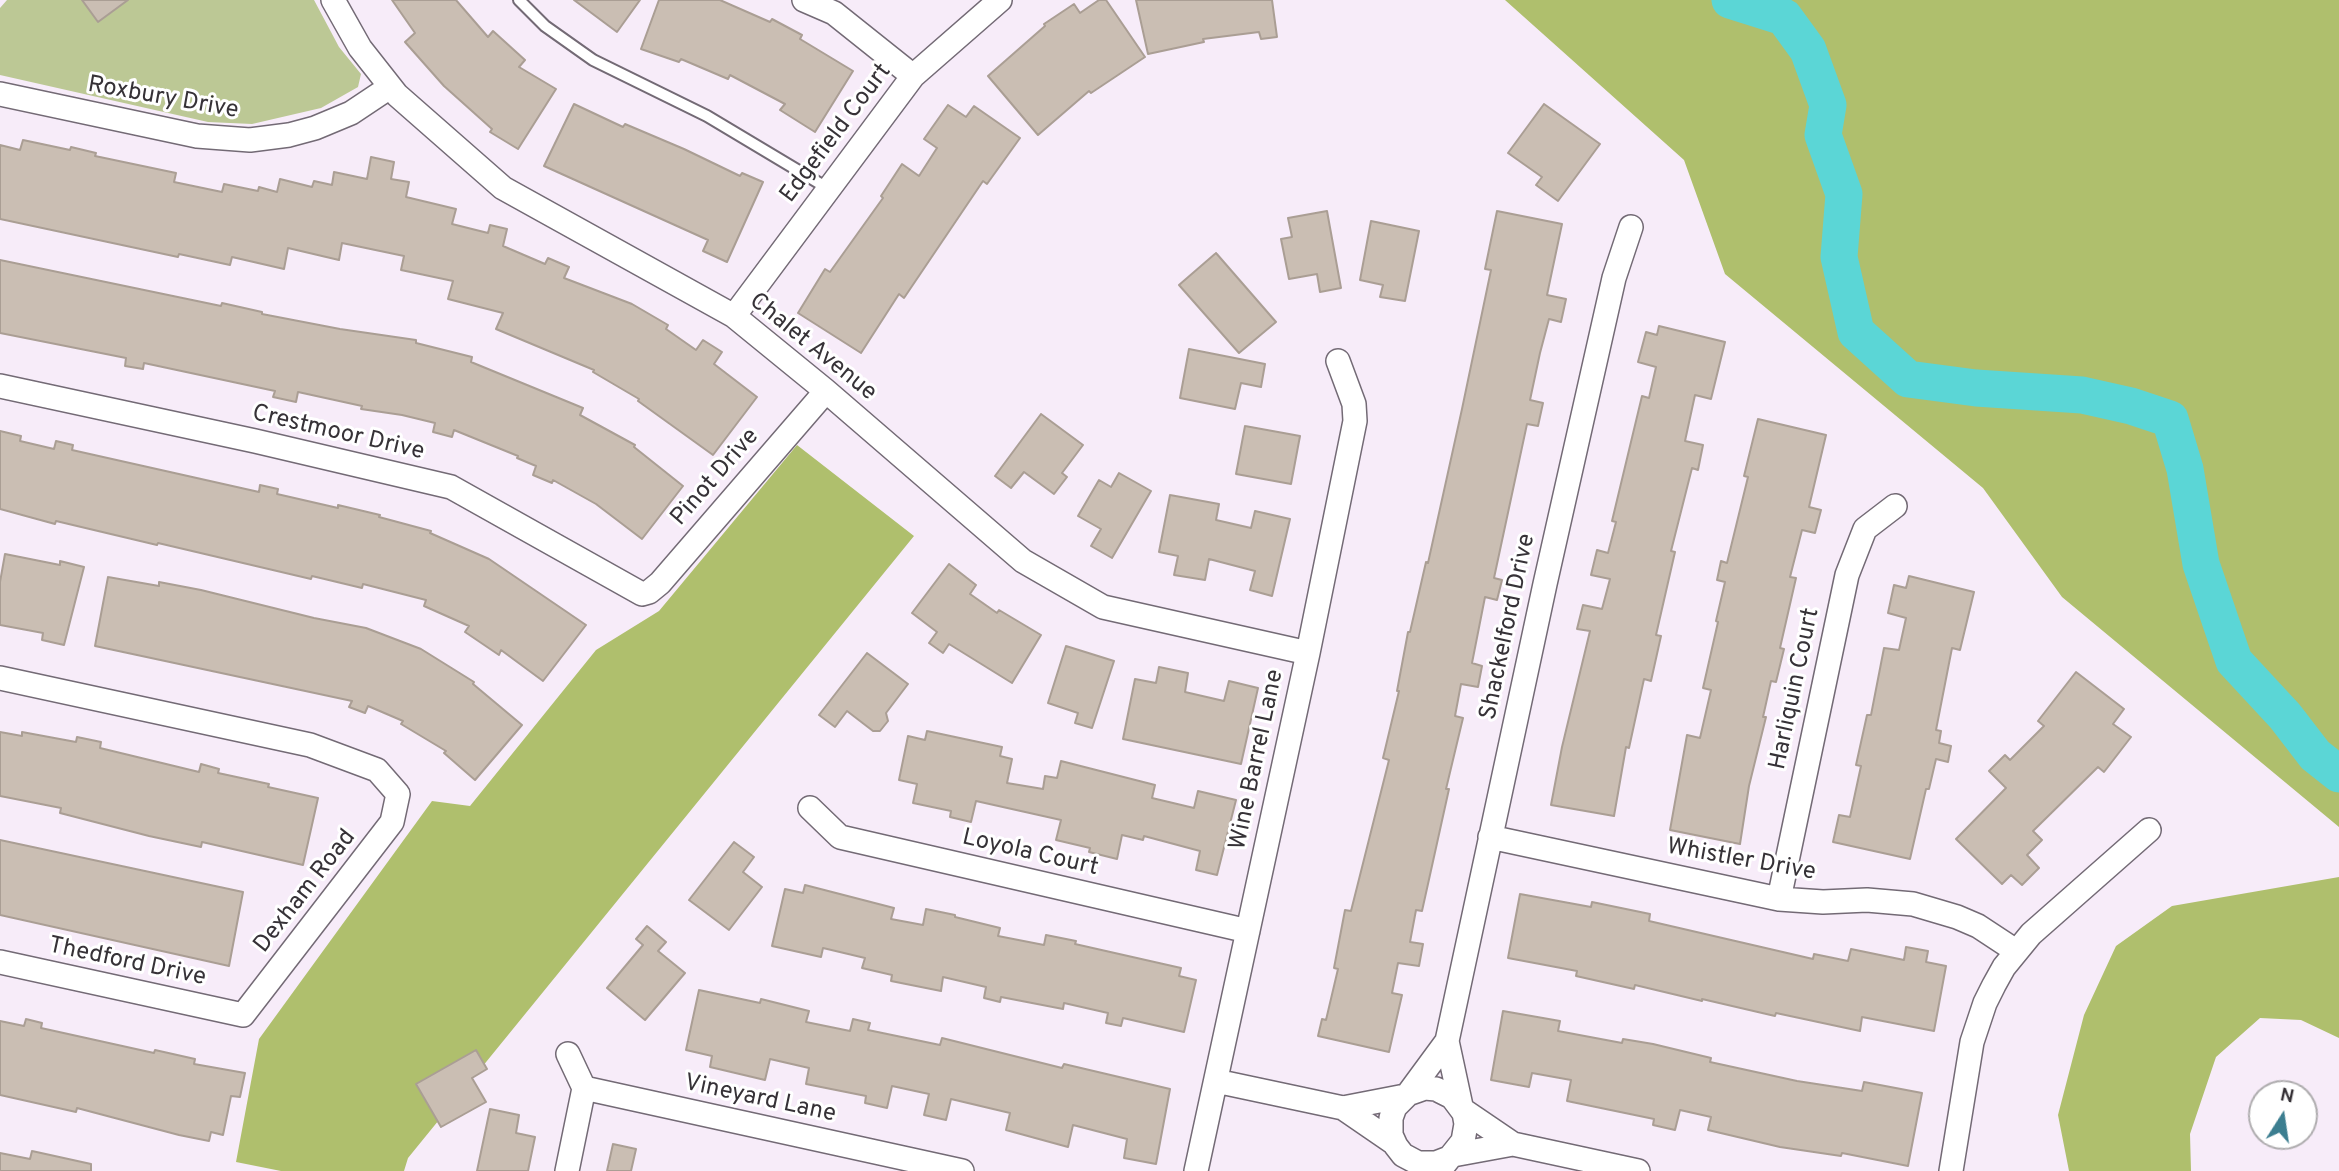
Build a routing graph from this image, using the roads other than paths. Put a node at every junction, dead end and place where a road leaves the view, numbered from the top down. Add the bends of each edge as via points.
1 (333, 0) edge
2 (519, 0) edge
3 (804, 0) edge
4 (1000, 0) edge
5 (913, 76) junction
6 (390, 88) junction
7 (0, 94) edge
8 (829, 189) junction
9 (1631, 228) dead end
10 (734, 316) junction
11 (1338, 361) dead end
12 (0, 386) edge
13 (826, 391) junction
14 (1895, 506) dead end
15 (642, 594) joint
16 (1308, 653) junction
17 (0, 678) edge
18 (810, 808) dead end
19 (2149, 830) dead end
20 (1490, 837) junction
21 (1779, 898) junction
22 (1248, 932) junction
23 (2017, 951) junction
24 (0, 962) edge
25 (243, 1015) joint
26 (1447, 1041) junction
27 (568, 1054) dead end
28 (1216, 1081) junction
29 (584, 1088) junction
30 (1406, 1095) junction
31 (1343, 1108) junction
32 (1462, 1108) junction
33 (1395, 1144) junction
34 (1513, 1144) junction
35 (1447, 1161) edge
36 (567, 1171) edge
37 (962, 1171) edge
38 (1196, 1171) edge
39 (1403, 1171) edge
40 (1638, 1171) edge
41 (1951, 1171) edge

1 - 6 street, Chalet Avenue
2 - 8 lane via 545,26 593,60 707,116
3 - 5 street via 834,13
4 - 5 street, Edgefield Court
5 - 8 street, Edgefield Court
6 - 7 street, Roxbury Drive via 351,113 315,128 250,140 197,136
6 - 10 street, Chalet Avenue via 503,188
8 - 10 street, Edgefield Court
9 - 20 street, Shackelford Drive via 1614,278
10 - 13 street, Chalet Avenue
11 - 16 street, Wine Barrel Lane via 1354,404 1355,421
12 - 15 street, Crestmoor Drive via 451,487
13 - 15 street, Pinot Drive via 660,583
13 - 16 street, Chalet Avenue via 1023,561 1103,607
14 - 21 street, Harliquin Court via 1865,529 1847,575
16 - 22 street, Wine Barrel Lane
17 - 25 street, Dexham Road via 310,744 377,770 398,794 392,822
18 - 22 street, Loyola Court via 840,837
19 - 23 street
20 - 21 street, Whistler Drive
20 - 26 street, Shackelford Drive
21 - 23 street, Whistler Drive via 1913,904 1978,926
22 - 28 street, Wine Barrel Lane
23 - 41 street via 1994,985 1978,1022
24 - 25 street, Thedford Drive
26 - 30 street, Shackelford Drive
26 - 32 street, Shackelford Drive
27 - 29 street
28 - 31 street
28 - 38 street, Wine Barrel Lane
29 - 36 street
29 - 37 street, Vineyard Lane
30 - 31 street
30 - 32 street via 1436,1089
30 - 33 street via 1391,1118
31 - 33 street
32 - 34 street
32 - 35 street via 1465,1136
33 - 35 street via 1418,1163
33 - 39 street
34 - 35 street
34 - 40 street

